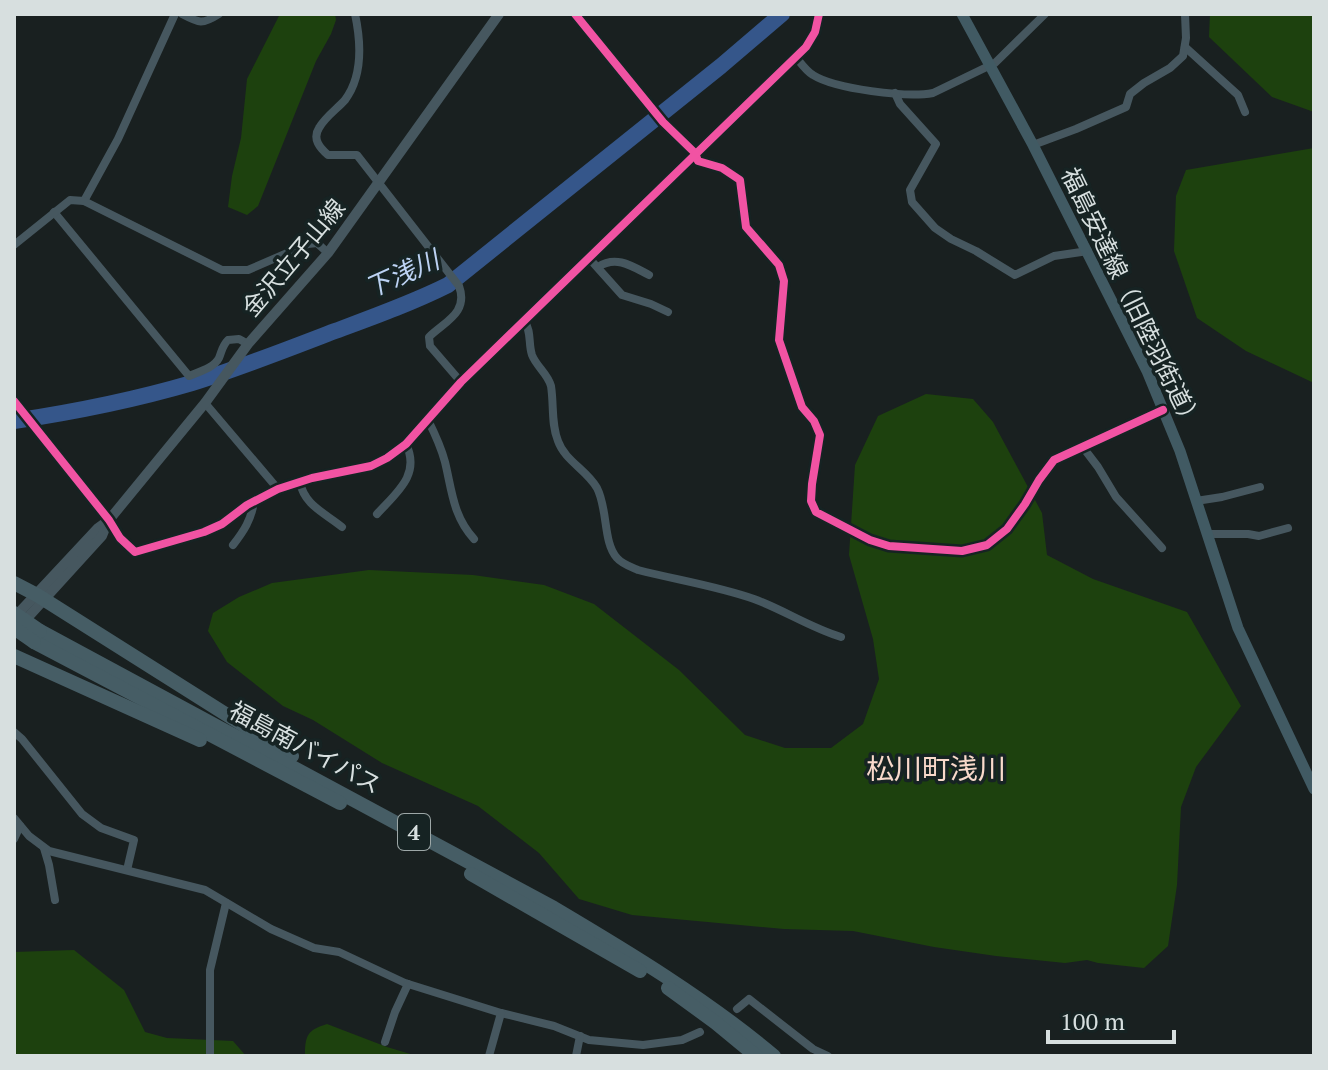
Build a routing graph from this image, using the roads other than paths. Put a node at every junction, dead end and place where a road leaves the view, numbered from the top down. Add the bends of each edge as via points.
1 (175, 14) edge
2 (182, 14) edge
3 (219, 14) edge
4 (355, 14) edge
5 (499, 14) edge
6 (575, 14) edge
7 (819, 14) edge
8 (962, 14) edge
9 (1045, 14) edge
10 (1185, 14) edge
11 (1185, 47) junction
12 (795, 56) junction
13 (989, 65) junction
14 (895, 93) junction
15 (1245, 112) dead end
16 (1033, 145) junction
17 (695, 153) junction
18 (379, 185) junction
19 (84, 201) junction
20 (54, 212) junction
21 (14, 245) edge
22 (1088, 251) junction
23 (328, 253) junction
24 (588, 257) junction
25 (598, 267) junction
26 (649, 275) dead end
27 (668, 312) dead end
28 (524, 320) junction
29 (246, 348) junction
30 (461, 382) junction
31 (14, 401) edge
32 (205, 403) junction
33 (1163, 410) junction
34 (428, 420) junction
35 (406, 444) junction
36 (1082, 446) junction
37 (300, 482) junction
38 (1260, 487) dead end
39 (278, 489) junction
40 (1196, 501) junction
41 (254, 502) junction
42 (377, 514) dead end
43 (109, 520) junction
44 (342, 527) dead end
45 (1288, 528) dead end
46 (1207, 534) junction
47 (474, 539) dead end
48 (233, 545) dead end
49 (1162, 548) dead end
50 (14, 583) edge
51 (41, 597) junction
52 (14, 616) edge
53 (14, 630) edge
54 (37, 636) junction
55 (841, 637) dead end
56 (14, 656) edge
57 (14, 732) edge
58 (1314, 789) edge
59 (357, 811) junction
60 (388, 817) junction
61 (17, 822) edge
62 (14, 839) edge
63 (44, 848) junction
64 (127, 870) junction
65 (55, 900) dead end
66 (226, 903) junction
67 (408, 984) junction
68 (737, 1009) dead end
69 (501, 1013) junction
70 (700, 1032) dead end
71 (580, 1036) junction
72 (385, 1042) dead end
73 (643, 1045) junction
74 (210, 1056) edge
75 (489, 1056) edge
76 (576, 1056) edge
77 (643, 1056) edge
78 (756, 1056) edge
79 (774, 1056) edge
80 (828, 1056) edge

1 - 19 street
2 - 3 street via 206,22
4 - 18 street via 360,52 355,80 319,127 317,144 328,155 357,155
5 - 18 street, 金沢立子山線
6 - 17 street via 655,113
7 - 12 street via 815,32
8 - 13 main road, 福島安達線（旧陸羽街道）
9 - 13 street
10 - 11 street
11 - 15 street via 1238,95
11 - 16 street via 1170,68 1130,94 1126,107
12 - 14 street via 811,75 836,85
12 - 17 street
13 - 14 street via 933,93
13 - 16 main road, 福島安達線（旧陸羽街道）
14 - 22 street via 936,144 910,190 912,202 935,228 1015,275 1054,256
16 - 22 main road, 福島安達線（旧陸羽街道）
17 - 24 street
17 - 36 street via 698,161 740,180 746,227 779,265 784,281 779,340 802,407 820,435 811,492 816,512 889,546 975,548 1007,529 1054,460
18 - 23 street, 金沢立子山線
18 - 30 street via 459,286 456,313 429,337 430,346
19 - 20 street via 70,200
19 - 23 street via 222,270 248,270 308,244 317,243
20 - 21 street
20 - 29 street via 189,376 214,364 228,340 239,339
22 - 33 main road, 福島安達線（旧陸羽街道）
23 - 29 street, 金沢立子山線
24 - 25 street
24 - 28 street
25 - 26 street via 616,261
25 - 27 street via 622,295
28 - 30 street
28 - 55 street via 531,352 550,384 558,441 602,499 615,556 638,570 755,600
29 - 32 street, 金沢立子山線
30 - 34 street
31 - 43 street
32 - 39 street
32 - 43 street, 金沢立子山線
33 - 36 street
33 - 40 main road, 福島安達線（旧陸羽街道）
34 - 35 street
34 - 47 street via 439,442 457,516
35 - 37 street via 371,466
35 - 42 street via 410,473
36 - 49 street via 1116,497
37 - 39 street
37 - 44 street via 309,502
38 - 40 street
39 - 41 street
40 - 46 main road, 福島安達線（旧陸羽街道）
41 - 43 street via 204,532 135,552
41 - 48 street via 247,527
43 - 51 street, 金沢立子山線
45 - 46 street via 1259,536
46 - 58 main road, 福島安達線（旧陸羽街道） via 1238,628
50 - 51 highway
51 - 52 street, 金沢立子山線
51 - 53 street, 金沢立子山線
51 - 60 highway
52 - 54 highway, 福島南バイパス / 4, bridge
53 - 54 highway, 福島南バイパス / 4, bridge
54 - 59 highway, 福島南バイパス / 4
54 - 60 highway, 福島南バイパス / 4
56 - 59 highway
57 - 64 street via 82,814 101,828 134,840
59 - 78 highway, 福島南バイパス / 4 via 654,979
60 - 79 highway, 福島南バイパス / 4 via 614,944 714,1008
61 - 62 street
61 - 63 street
63 - 64 street
63 - 65 street
64 - 66 street via 205,890
66 - 67 street via 294,940 339,952
66 - 74 street via 210,970
67 - 69 street
67 - 72 street
68 - 80 street via 749,999
69 - 71 street
69 - 75 street
70 - 73 street
71 - 73 street
71 - 76 street
73 - 77 street

